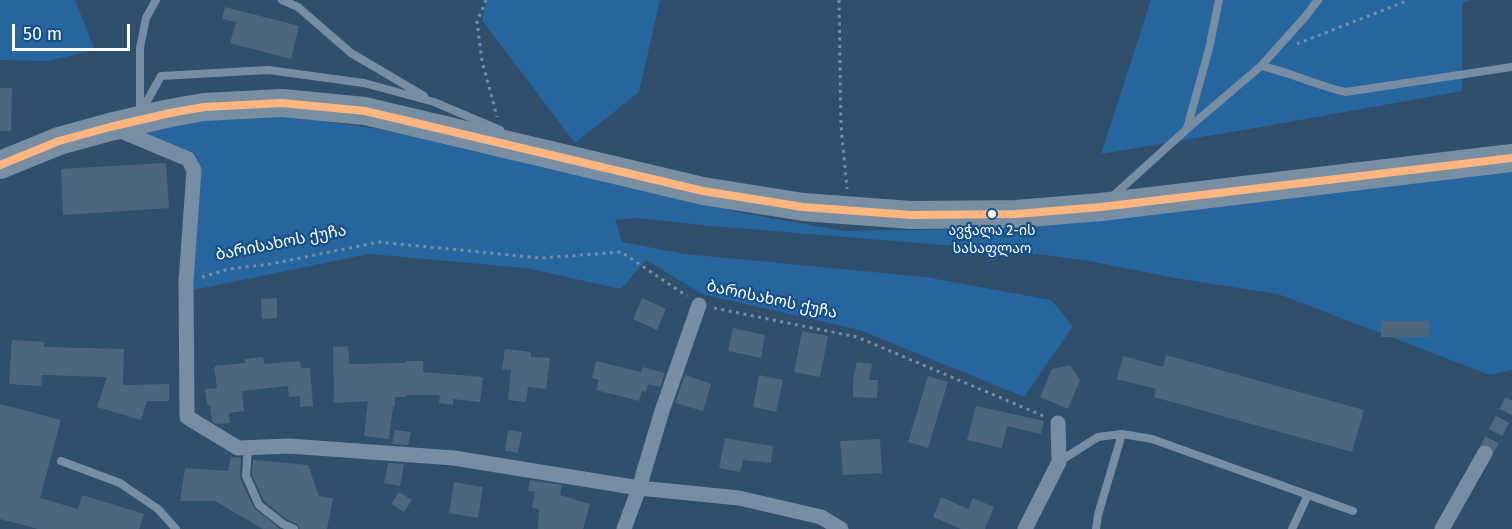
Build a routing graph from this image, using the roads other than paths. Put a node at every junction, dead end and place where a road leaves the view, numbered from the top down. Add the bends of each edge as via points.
1 (156, 0) edge
2 (282, 0) edge
3 (1219, 0) edge
4 (1318, 0) edge
5 (1261, 66) junction
6 (1512, 67) edge
7 (434, 102) junction
8 (139, 118) junction
9 (110, 126) junction
10 (1187, 129) junction
11 (512, 134) dead end
12 (533, 142) dead end
13 (1512, 159) edge
14 (0, 165) edge
15 (609, 170) junction
16 (1101, 207) junction
17 (699, 305) road end
18 (1058, 423) road end
19 (1122, 434) junction
20 (248, 448) junction
21 (1485, 453) tunnel mouth
22 (61, 461) dead end
23 (1059, 462) junction
24 (639, 488) junction
25 (1308, 495) junction
26 (1353, 511) dead end
27 (176, 529) edge
28 (294, 529) edge
29 (624, 529) edge
30 (841, 529) edge
31 (1025, 529) edge
32 (1096, 529) edge
33 (1292, 529) edge
34 (1442, 529) edge

1 - 8 lane via 146,18 140,48
2 - 7 lane via 298,7 351,53
3 - 10 lane
4 - 5 lane
5 - 6 lane via 1346,92
5 - 10 lane
7 - 8 lane via 364,82 268,70 161,76
7 - 11 lane
8 - 9 highway
8 - 15 highway via 204,107 274,104 365,111
9 - 14 highway
9 - 20 street via 188,159 194,170 186,282 187,417 238,448
10 - 16 lane
12 - 15 lane
13 - 16 highway
15 - 16 highway via 703,191 849,211 1016,214
17 - 24 street
18 - 23 street
19 - 23 lane via 1098,437
19 - 25 lane via 1152,440
19 - 32 lane
20 - 24 street via 289,446 454,458
20 - 28 lane via 246,476 259,505
21 - 34 street
22 - 27 lane via 120,483 158,509
23 - 31 street
24 - 29 street
24 - 30 street via 739,498 821,517
25 - 26 lane
25 - 33 lane

